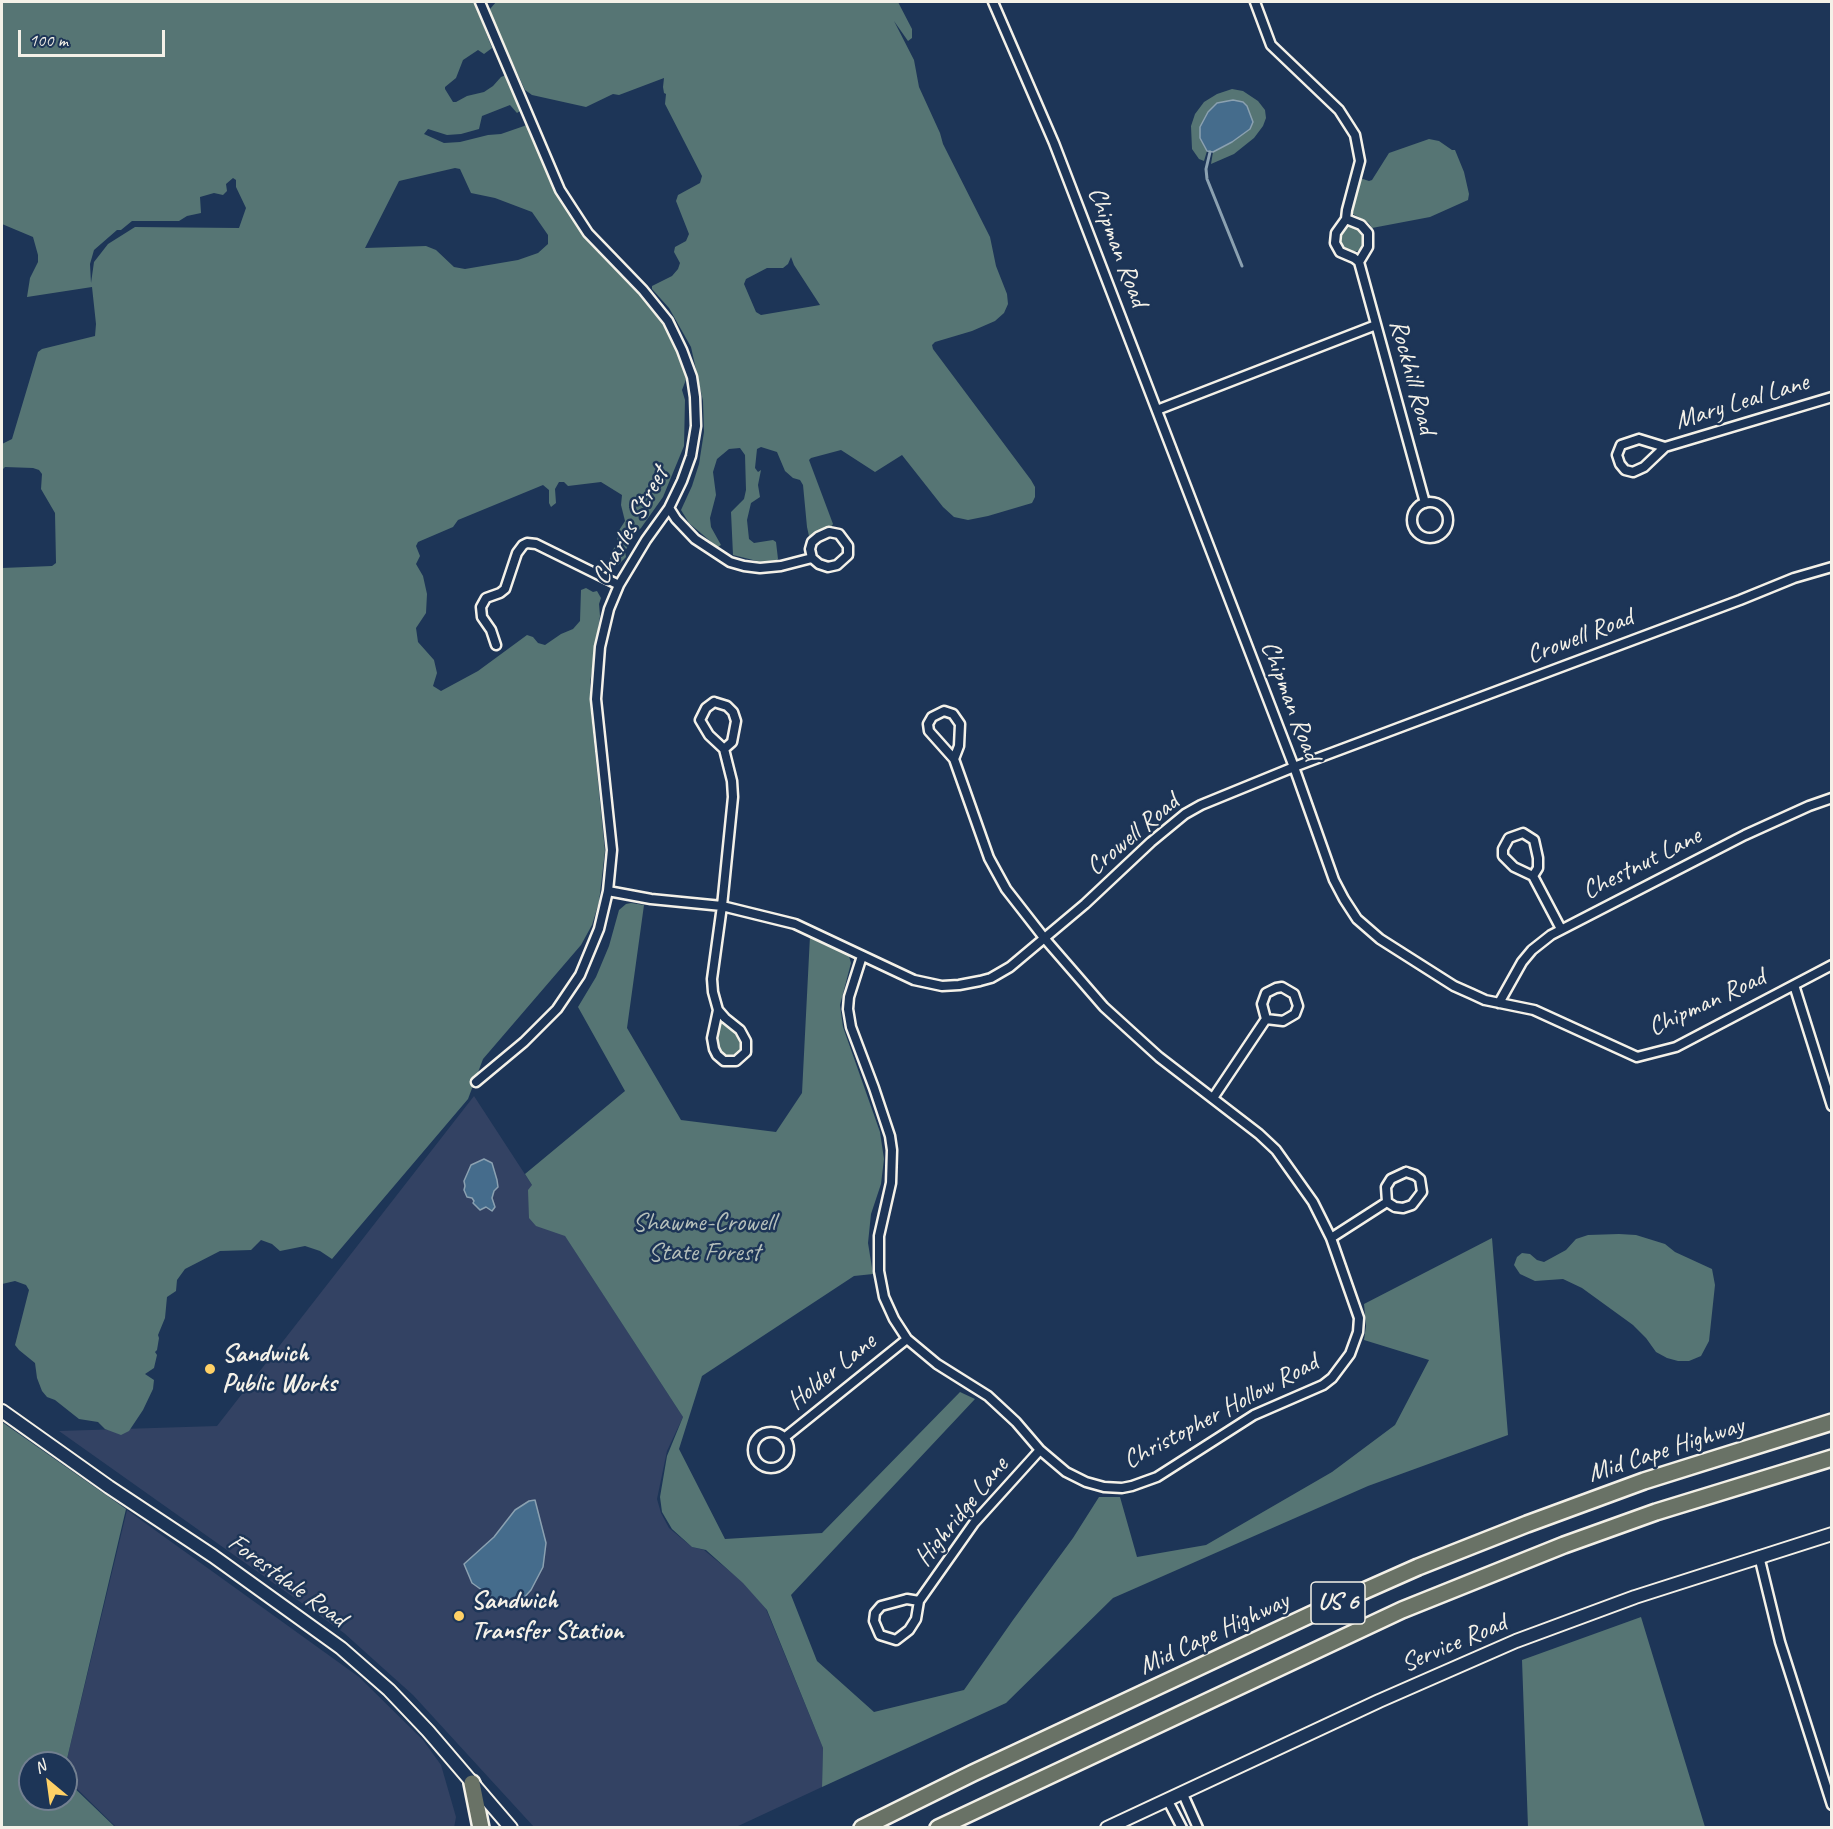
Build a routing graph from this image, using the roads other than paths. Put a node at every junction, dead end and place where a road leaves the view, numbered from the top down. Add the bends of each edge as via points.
1 (481, 2) edge
2 (993, 2) edge
3 (1255, 2) edge
4 (1346, 219) junction
5 (1359, 262) junction
6 (1376, 325) junction
7 (1832, 397) edge
8 (1157, 410) junction
9 (1665, 447) junction
10 (1425, 502) junction
11 (669, 508) junction
12 (812, 558) junction
13 (1832, 567) edge
14 (619, 585) junction
15 (496, 645) dead end
16 (724, 749) junction
17 (954, 759) junction
18 (1294, 767) junction
19 (1832, 798) edge
20 (1533, 876) junction
21 (608, 891) junction
22 (722, 906) junction
23 (1561, 929) junction
24 (1045, 939) junction
25 (862, 956) junction
26 (1832, 965) edge
27 (1794, 985) junction
28 (1499, 1003) junction
29 (718, 1010) junction
30 (1266, 1019) junction
31 (476, 1082) dead end
32 (1213, 1098) junction
33 (1832, 1106) edge
34 (1387, 1202) junction
35 (1331, 1238) junction
36 (907, 1339) junction
37 (2, 1411) edge
38 (1832, 1422) edge
39 (784, 1438) junction
40 (1040, 1450) junction
41 (1832, 1458) edge
42 (1832, 1534) edge
43 (1759, 1556) junction
44 (919, 1601) junction
45 (472, 1783) junction
46 (1182, 1792) junction
47 (1167, 1799) junction
48 (1832, 1805) edge
49 (481, 1827) edge
50 (511, 1827) edge
51 (862, 1827) edge
52 (938, 1827) edge
53 (1107, 1827) edge
54 (1182, 1827) edge
55 (1198, 1827) edge

1 - 11 street, Charles Street via 560,190 588,232 668,321 682,350 695,397 695,440
2 - 8 street, Chipman Road via 1044,117
3 - 4 street via 1271,45 1339,110 1355,135 1360,160
4 - 5 street via 1362,225 1368,233 1368,247
4 - 5 street via 1336,233 1335,243 1340,252
5 - 6 street, Rockhill Road
6 - 8 street
6 - 10 street, Rockhill Road
7 - 9 street, Mary Leal Lane
8 - 18 street, Chipman Road
9 - 9 street, Mary Leal Lane via 1633,472 1625,470 1617,455 1621,445 1639,439
10 - 10 street via 1413,512 1412,523 1419,536 1433,538 1446,530 1448,516 1438,504
11 - 12 street via 695,539 730,562 760,568
11 - 14 street, Charles Street
12 - 12 street via 812,542 829,532 839,534 848,546 848,555 837,565 828,567
13 - 18 street, Crowell Road
14 - 15 street via 536,544 523,545 505,589 486,598 481,607
14 - 21 street, Charles Street via 600,647 596,687 611,832
16 - 16 street via 700,720 705,708 714,702 727,706 736,721 732,742
16 - 22 street via 733,797
17 - 17 street via 929,731 932,717 944,711 960,724
17 - 24 street, Christopher Hollow Road via 996,873
18 - 24 street, Crowell Road via 1185,814
18 - 28 street, Chipman Road via 1334,880 1357,919 1380,939 1454,986
19 - 23 street, Chestnut Lane via 1745,835
20 - 20 street via 1506,861 1503,849 1509,838 1523,833 1534,840 1538,868
20 - 23 street
21 - 22 street, Crowell Road
21 - 31 street, Charles Street via 589,955 557,1009
22 - 25 street, Crowell Road via 795,924
22 - 29 street via 712,979
23 - 28 street, Chestnut Lane via 1522,962
24 - 25 street, Crowell Road via 991,978 959,985 914,980
24 - 32 street, Christopher Hollow Road via 1104,1007 1159,1057
25 - 36 street, Christopher Hollow Road via 848,1009 890,1136 891,1183 879,1236 879,1271 884,1296
26 - 27 street, Chipman Road
27 - 28 street, Chipman Road via 1676,1047 1637,1057 1534,1010
27 - 33 street
29 - 29 street via 712,1038 714,1049 724,1061 736,1061 746,1052 746,1041
30 - 30 street via 1262,1004 1266,993 1282,987 1294,994 1298,1006 1290,1019
30 - 32 street
32 - 35 street, Christopher Hollow Road via 1276,1150 1313,1202
34 - 34 street via 1386,1187 1391,1179 1406,1172 1420,1179 1422,1192 1412,1205 1403,1208
34 - 35 street
35 - 40 street, Christopher Hollow Road via 1359,1318 1350,1354 1323,1385 1254,1415 1167,1471 1132,1486 1104,1487 1086,1482 1066,1472
36 - 39 street, Holder Lane
36 - 40 street, Christopher Hollow Road via 937,1364 988,1396
37 - 45 street, Forestdale Road via 341,1648 389,1690 443,1746
38 - 51 highway, Mid Cape Highway / US 6 via 1644,1481 1418,1567
39 - 39 street, Holder Lane via 789,1449 786,1461 776,1468 759,1463 754,1447 759,1438 769,1433
40 - 44 street, Highridge Lane via 974,1524
41 - 52 highway, US 6 via 1645,1516 1402,1610
42 - 43 street, Service Road
43 - 46 street, Service Road via 1516,1641
43 - 48 street via 1767,1598
44 - 44 street, Highridge Lane via 916,1619 903,1636 897,1640 880,1635 874,1620 881,1606 907,1599
45 - 49 highway
45 - 50 street, Forestdale Road
46 - 47 street, Service Road
46 - 55 street
47 - 53 street, Service Road
47 - 54 street

